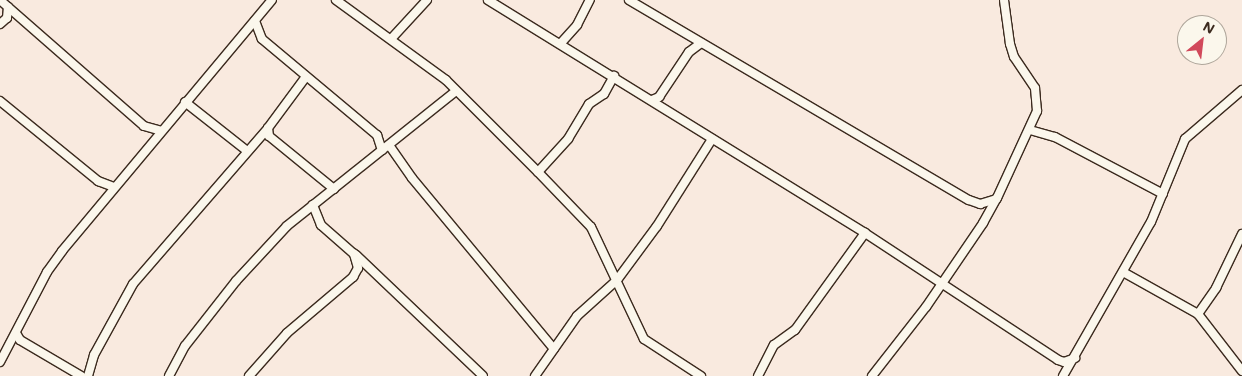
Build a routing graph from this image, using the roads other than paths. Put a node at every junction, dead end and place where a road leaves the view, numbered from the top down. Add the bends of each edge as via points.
1 (0, 0) edge
2 (272, 0) edge
3 (336, 0) edge
4 (427, 0) edge
5 (488, 0) edge
6 (590, 0) edge
7 (629, 0) edge
8 (1004, 0) edge
9 (8, 7) junction
10 (255, 21) junction
11 (0, 24) edge
12 (390, 39) junction
13 (561, 43) junction
14 (701, 43) junction
15 (614, 76) junction
16 (305, 78) junction
17 (1242, 90) edge
18 (456, 91) junction
19 (652, 100) junction
20 (0, 101) edge
21 (185, 102) junction
22 (268, 128) junction
23 (1030, 130) junction
24 (161, 131) junction
25 (712, 139) junction
26 (386, 148) junction
27 (247, 150) junction
28 (538, 172) junction
29 (114, 187) junction
30 (334, 189) junction
31 (1163, 194) junction
32 (998, 198) junction
33 (313, 206) junction
34 (865, 233) junction
35 (1242, 234) edge
36 (354, 254) junction
37 (1124, 272) junction
38 (617, 280) junction
39 (942, 283) junction
40 (1198, 314) junction
41 (16, 333) junction
42 (554, 349) junction
43 (1074, 358) junction
44 (0, 362) edge
45 (1242, 371) edge
46 (81, 376) edge
47 (88, 376) edge
48 (169, 376) edge
49 (249, 376) edge
50 (483, 376) edge
51 (535, 376) edge
52 (701, 376) edge
53 (758, 376) edge
54 (872, 376) edge
55 (1063, 376) edge

1 - 9 street
2 - 10 street
3 - 12 street
4 - 12 street
5 - 13 street
6 - 13 street via 577,25
7 - 14 street
8 - 23 street via 1014,57 1035,88 1038,101
9 - 11 street via 7,18
9 - 24 street via 144,126
10 - 16 street via 262,39
10 - 21 street
12 - 18 street
13 - 15 street
14 - 19 street via 689,52 659,97
14 - 32 street via 969,200 989,204
15 - 19 street
15 - 28 street via 604,94 589,104 568,138
16 - 22 street
16 - 26 street via 378,135
17 - 31 street via 1185,139
18 - 26 street
18 - 28 street
19 - 25 street
20 - 29 street via 98,181
21 - 24 street
21 - 27 street
22 - 27 street
22 - 30 street via 273,140
23 - 31 street via 1055,137
23 - 32 street
24 - 29 street
25 - 34 street
25 - 38 street via 657,226
26 - 30 street
26 - 42 street
27 - 47 street via 133,284 94,355
28 - 38 street via 591,227
29 - 41 street via 47,272
30 - 33 street
31 - 37 street
32 - 39 street
33 - 36 street via 321,225
33 - 48 street via 287,226 236,281 186,346
34 - 39 street
34 - 53 street via 795,330 774,344
35 - 40 street via 1216,288
36 - 49 street via 358,268 353,276 288,334
36 - 50 street
37 - 40 street
37 - 43 street
38 - 42 street via 577,316
38 - 52 street via 644,339
39 - 43 street via 1058,360 1064,362
39 - 54 street
40 - 45 street
41 - 44 street
41 - 46 street via 20,340
42 - 51 street
43 - 55 street

